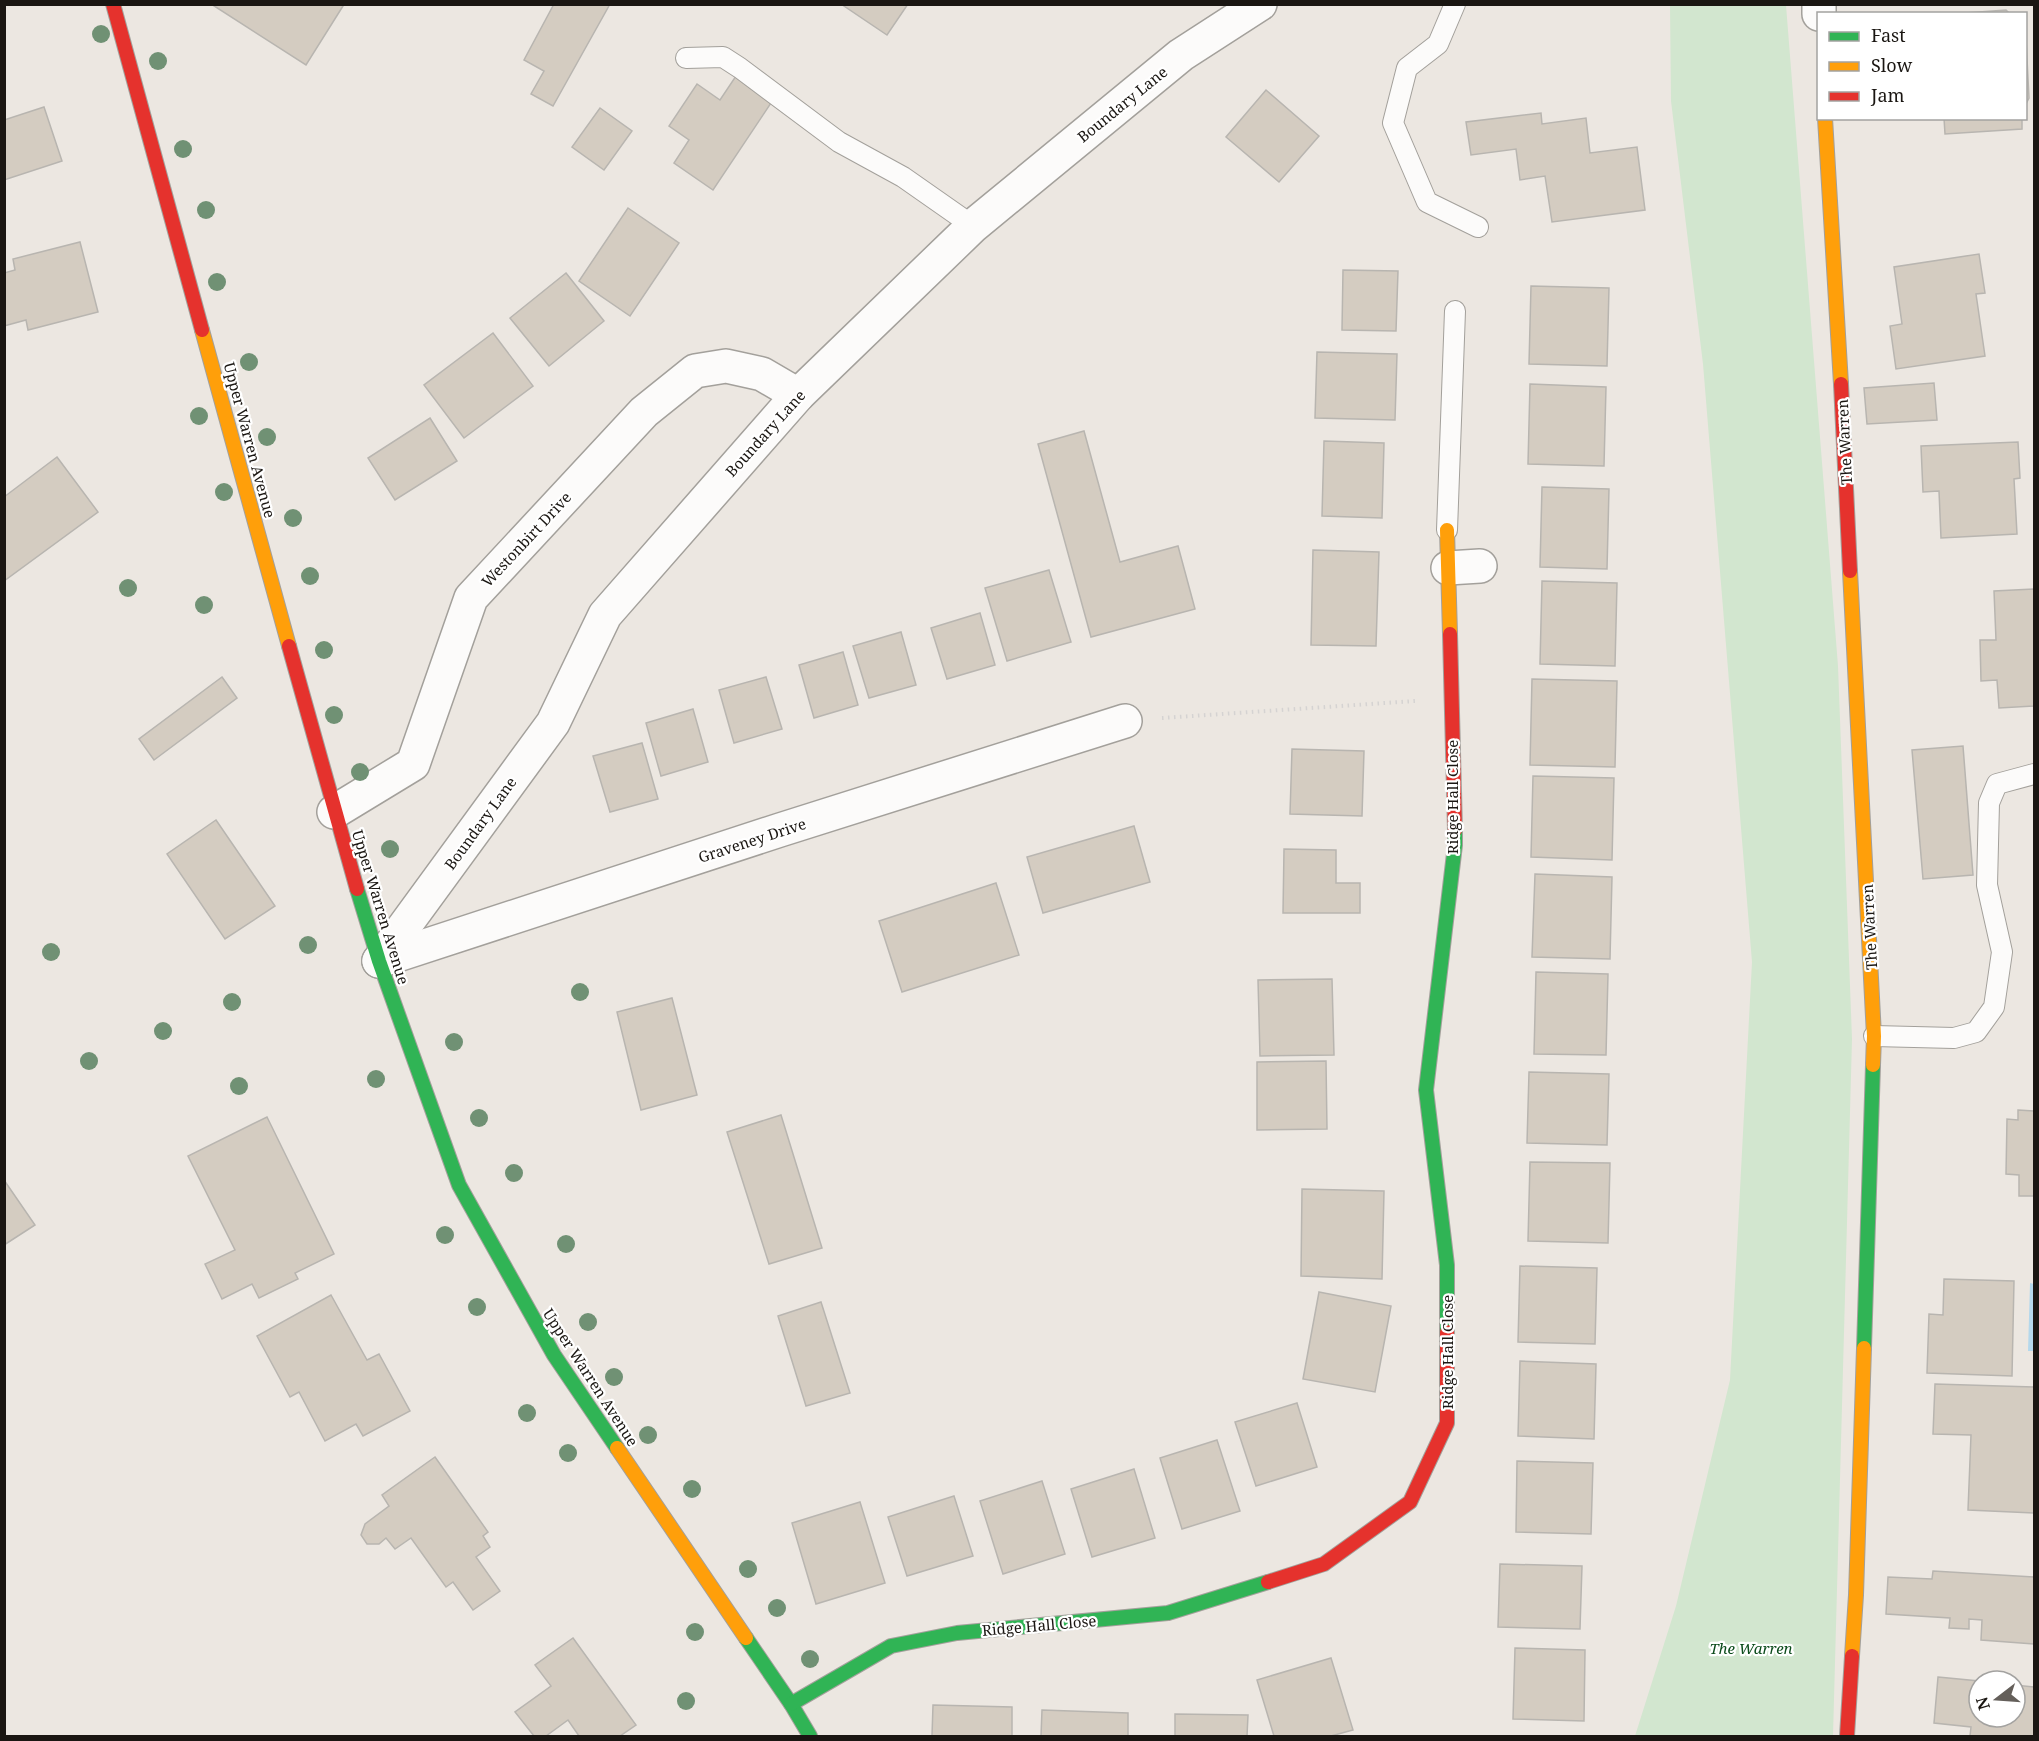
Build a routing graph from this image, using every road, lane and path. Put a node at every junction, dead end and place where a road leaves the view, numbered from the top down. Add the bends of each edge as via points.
1 (113, 4) edge
2 (1260, 4) edge
3 (1455, 4) edge
4 (686, 58) dead end
5 (1826, 120) edge
6 (973, 226) junction
7 (1478, 227) dead end
8 (1455, 311) dead end
9 (798, 395) junction
10 (1447, 530) joint
11 (1480, 566) dead end
12 (1448, 568) junction
13 (1451, 697) junction
14 (1125, 721) joint
15 (2034, 774) edge
16 (334, 812) junction
17 (379, 961) junction
18 (1874, 1036) junction
19 (791, 1704) junction
20 (810, 1737) edge
21 (1847, 1737) edge

1 - 16 street, Upper Warren Avenue
2 - 6 street, Boundary Lane via 1181,55
3 - 7 lane via 1438,44 1407,68 1393,123 1427,202
4 - 6 lane via 723,57 839,142 903,177
5 - 18 street, The Warren
6 - 9 street, Boundary Lane
8 - 10 lane, Ridge Hall Close
9 - 16 street, Westonbirt Drive via 762,374 726,366 695,371 644,412 471,597 413,764
9 - 17 street, Boundary Lane via 606,615 553,723
10 - 12 street, Ridge Hall Close
11 - 12 street
12 - 13 street, Ridge Hall Close
13 - 14 path
13 - 19 street, Ridge Hall Close via 1455,845 1426,1090 1447,1265 1447,1423 1410,1502 1324,1564 1168,1613 957,1633 891,1646
14 - 17 street, Graveney Drive
15 - 18 lane via 1997,784 1989,803 1987,885 2002,952 1994,1007 1976,1032 1954,1038
16 - 17 street, Upper Warren Avenue
17 - 19 street, Upper Warren Avenue via 464,1196 554,1355
18 - 21 street, The Warren via 1856,1595
19 - 20 street, Upper Warren Avenue

